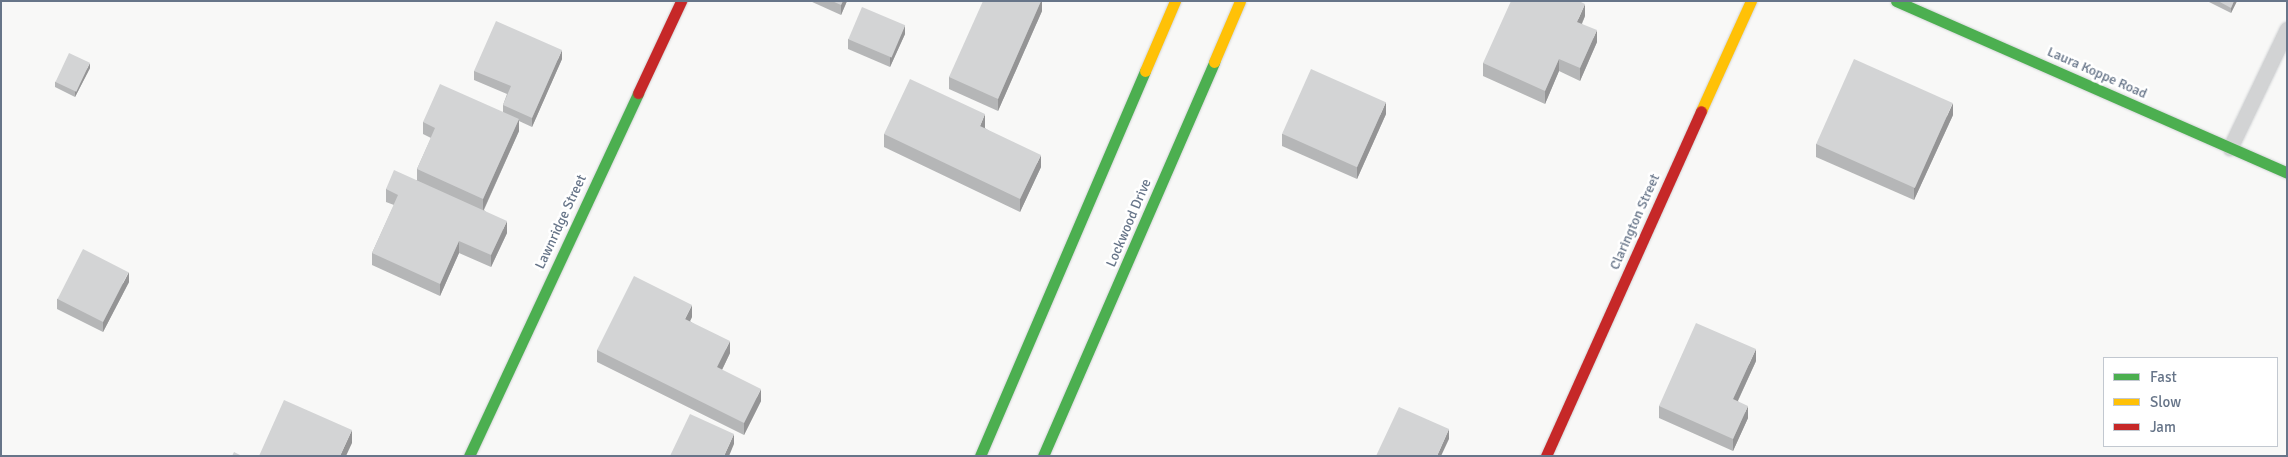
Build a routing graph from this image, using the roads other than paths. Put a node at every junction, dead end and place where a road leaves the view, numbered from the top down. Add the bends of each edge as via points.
1 (681, 1) edge
2 (1175, 1) edge
3 (1240, 1) edge
4 (1751, 1) edge
5 (1896, 1) edge
6 (2287, 29) edge
7 (2230, 148) junction
8 (2287, 173) edge
9 (469, 456) edge
10 (980, 456) edge
11 (1044, 456) edge
12 (1546, 456) edge

1 - 9 street, Lawnridge Street
2 - 10 street
3 - 11 street, Lockwood Drive
4 - 12 street, Clarington Street
5 - 7 street, Laura Koppe Road
6 - 7 lane
7 - 8 street, Laura Koppe Road

